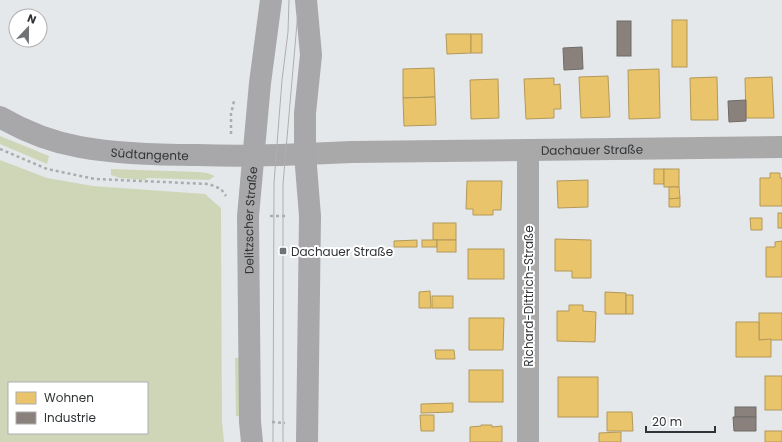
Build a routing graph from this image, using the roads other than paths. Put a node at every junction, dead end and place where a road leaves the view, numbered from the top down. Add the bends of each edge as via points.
1 (271, 0) edge
2 (306, 0) edge
3 (0, 117) edge
4 (782, 147) edge
5 (528, 150) junction
6 (305, 154) junction
7 (253, 155) junction
8 (251, 432) edge
9 (307, 432) edge
10 (528, 442) edge

1 - 7 main road, Delitzscher Straße
2 - 6 main road via 311,55 305,113
3 - 7 main road, Südtangente via 44,137 79,147 171,155
4 - 5 street, Dachauer Straße
5 - 6 street, Dachauer Straße
5 - 10 street, Richard-Dittrich-Straße
6 - 7 main road, Südtangente
6 - 9 main road via 310,216
7 - 8 main road, Delitzscher Straße via 248,216

